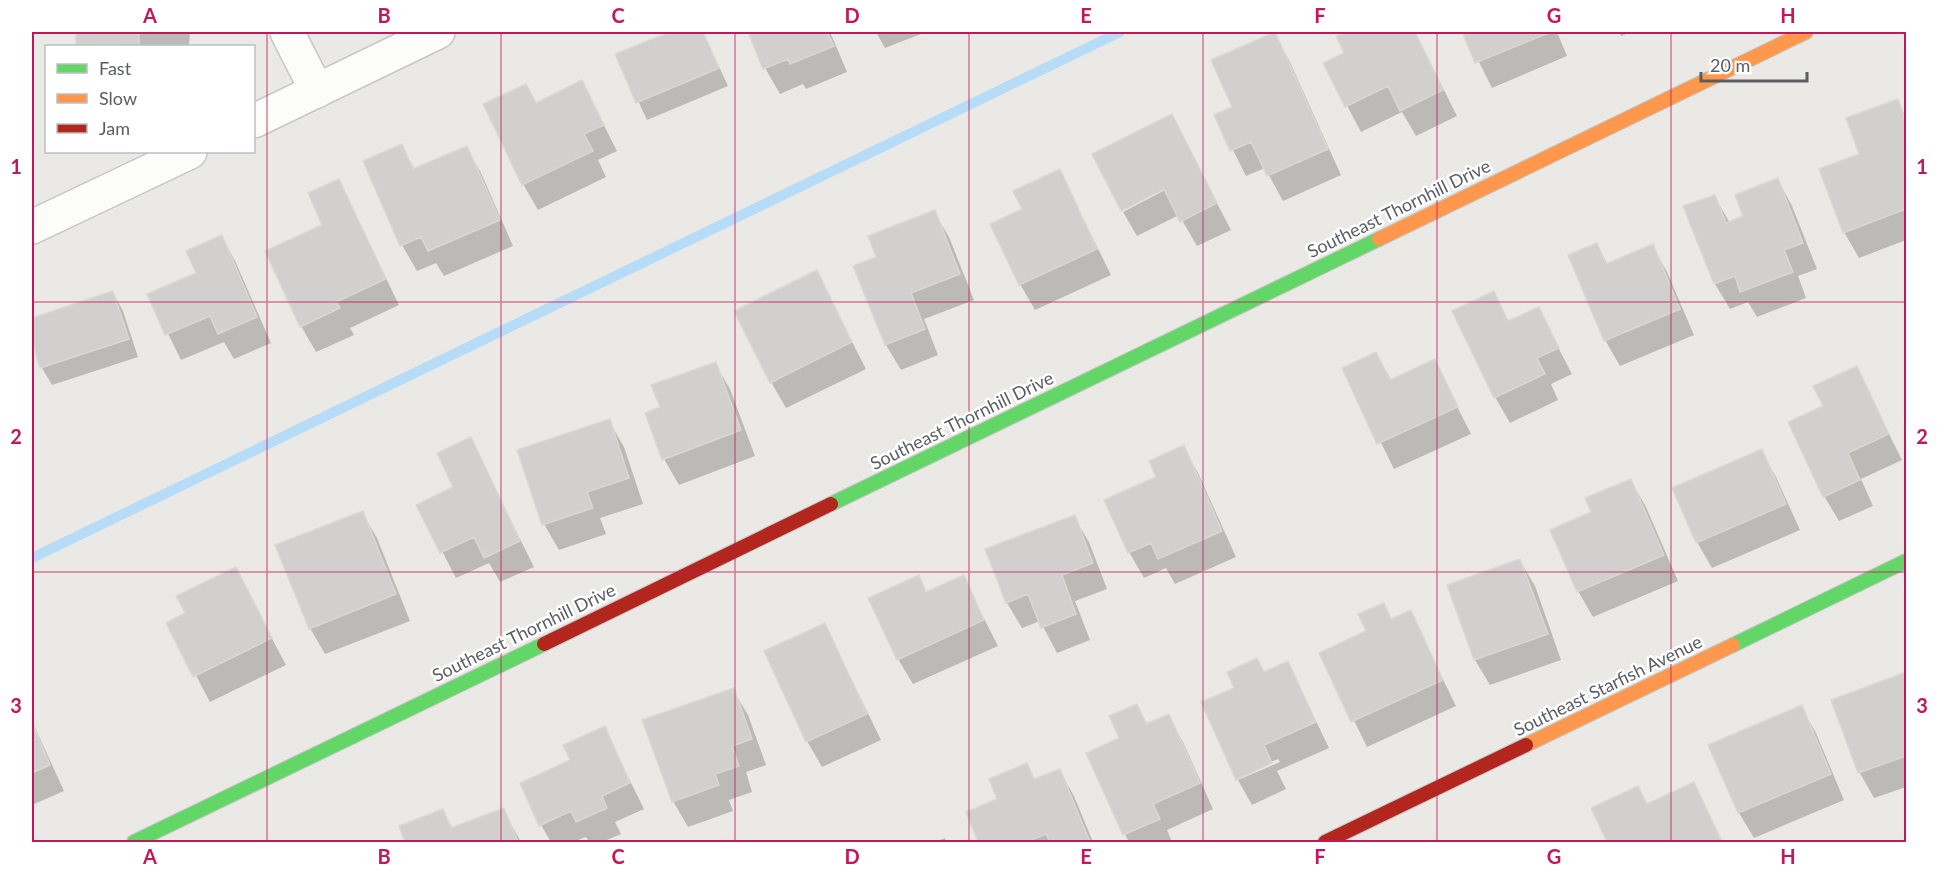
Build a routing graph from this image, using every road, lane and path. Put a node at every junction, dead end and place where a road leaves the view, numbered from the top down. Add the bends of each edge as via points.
1 (287, 32) edge
2 (438, 32) edge
3 (1806, 32) edge
4 (317, 91) junction
5 (255, 121) edge
6 (188, 153) edge
7 (32, 227) edge
8 (1906, 561) edge
9 (134, 843) edge
10 (1326, 843) edge

1 - 4 street
2 - 4 street
3 - 9 street, Southeast Thornhill Drive
4 - 5 street
6 - 7 street
8 - 10 street, Southeast Starfish Avenue

